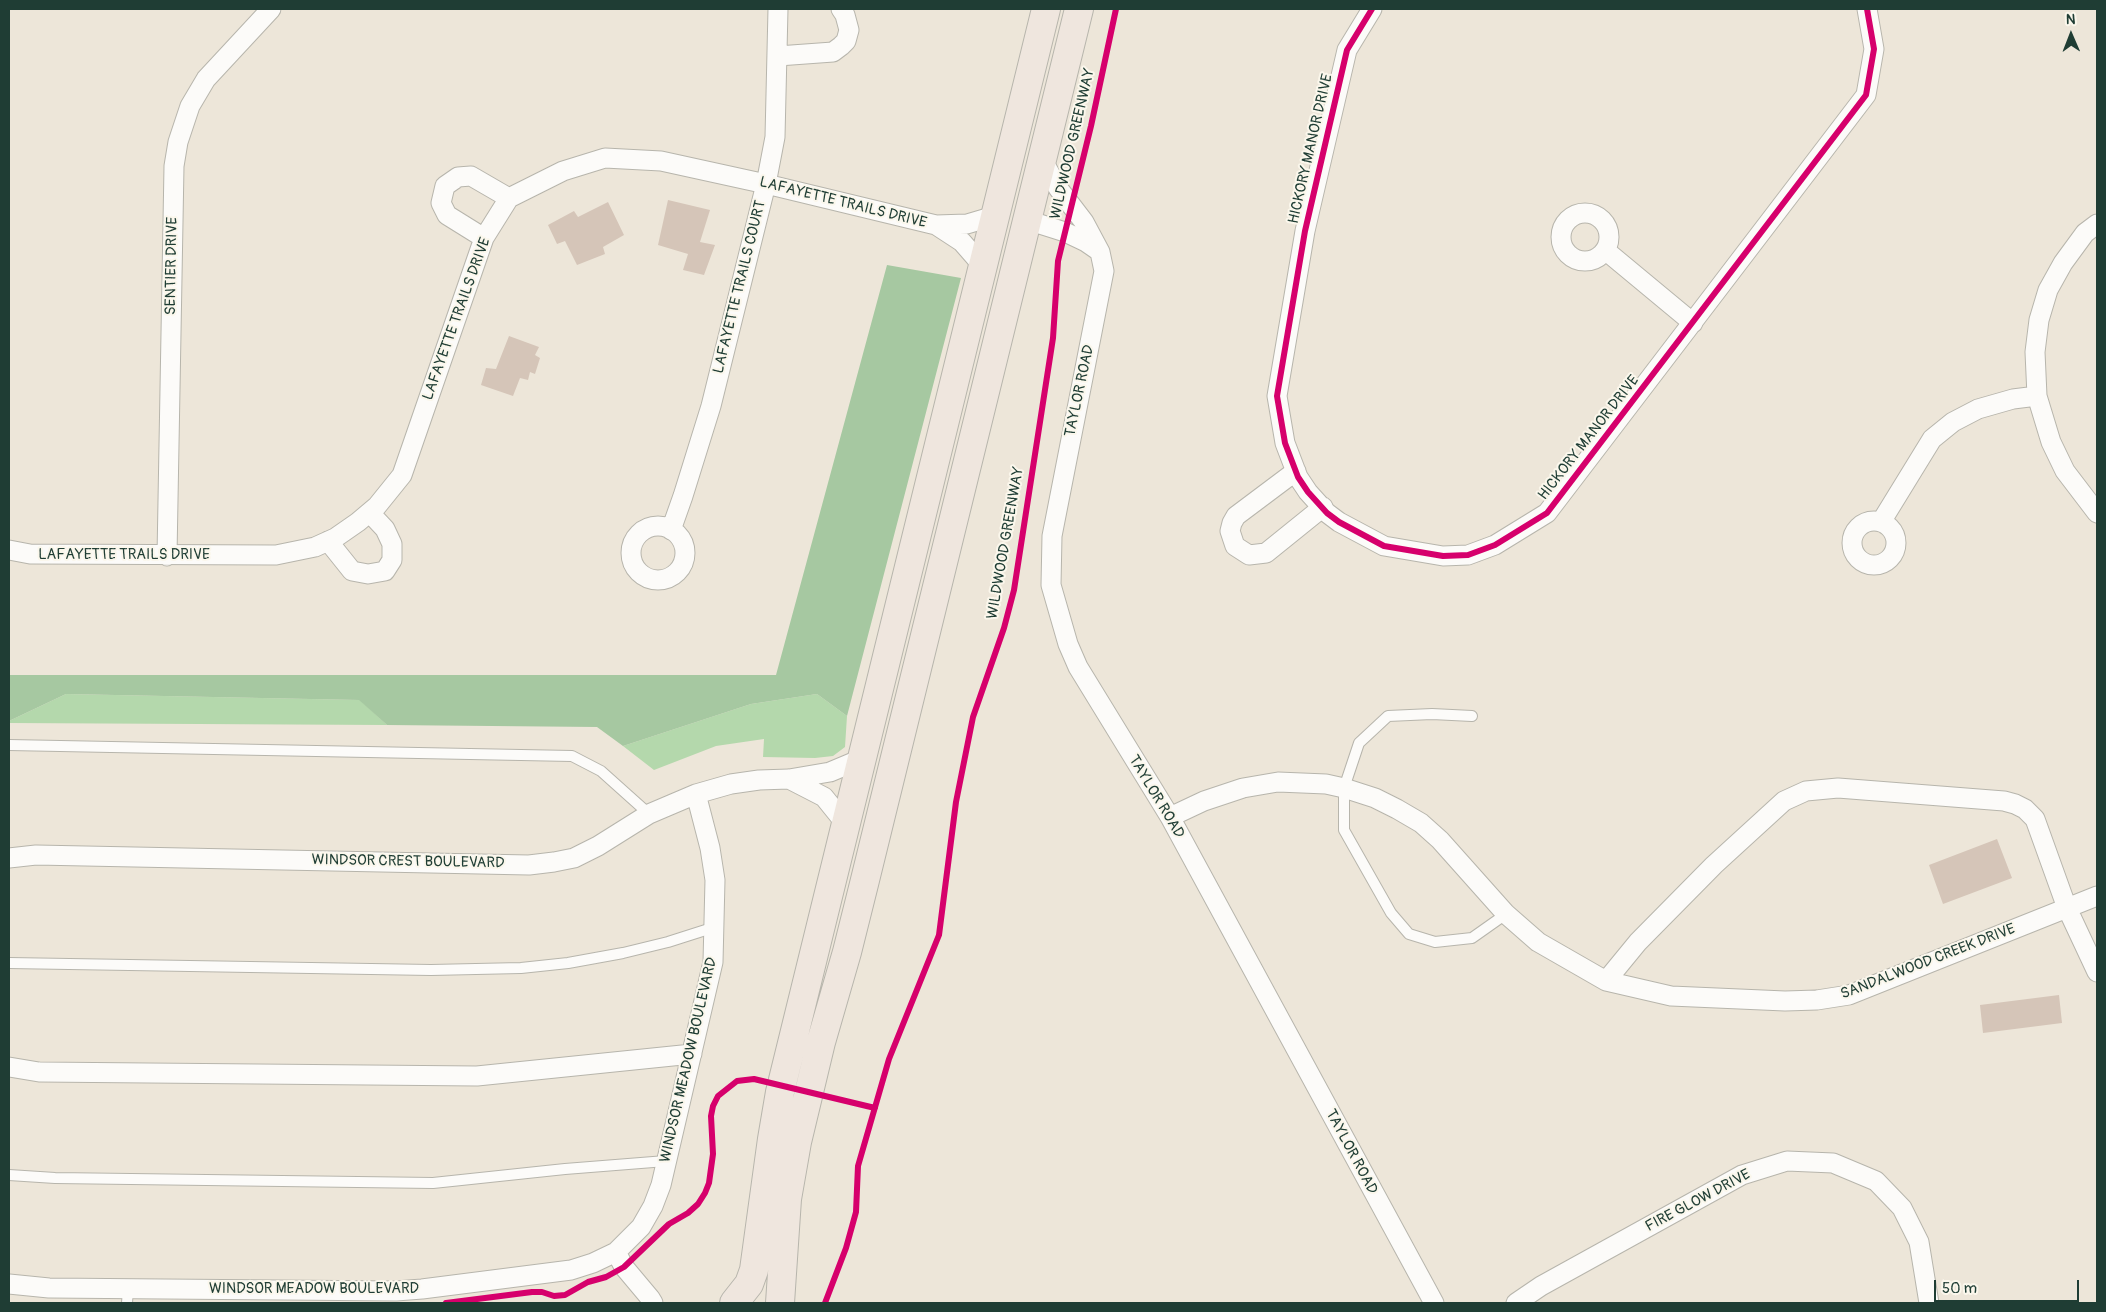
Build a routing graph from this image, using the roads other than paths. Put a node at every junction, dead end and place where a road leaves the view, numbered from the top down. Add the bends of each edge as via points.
1 (270, 9) edge
2 (778, 9) edge
3 (841, 9) edge
4 (1046, 9) edge
5 (1079, 9) edge
6 (1372, 9) edge
7 (1867, 9) edge
8 (778, 56) junction
9 (1042, 159) junction
10 (1006, 170) junction
11 (766, 184) junction
12 (509, 198) junction
13 (994, 216) junction
14 (1027, 220) junction
15 (2097, 224) edge
16 (936, 226) junction
17 (484, 238) junction
18 (1605, 250) dead end
19 (1100, 252) junction
20 (982, 265) junction
21 (1693, 323) junction
22 (2037, 396) junction
23 (1296, 472) junction
24 (1323, 508) junction
25 (370, 513) junction
26 (2097, 513) edge
27 (1881, 522) dead end
28 (671, 530) dead end
29 (328, 541) junction
30 (9, 550) edge
31 (167, 556) junction
32 (1472, 716) dead end
33 (9, 746) edge
34 (861, 758) junction
35 (789, 779) junction
36 (1344, 788) junction
37 (696, 794) junction
38 (649, 814) junction
39 (1170, 817) junction
40 (845, 823) junction
41 (9, 858) edge
42 (2097, 896) edge
43 (2067, 908) junction
44 (1506, 914) junction
45 (715, 927) junction
46 (9, 963) edge
47 (2097, 972) edge
48 (1606, 981) junction
49 (692, 1054) junction
50 (9, 1067) edge
51 (666, 1161) junction
52 (9, 1175) edge
53 (616, 1252) junction
54 (9, 1284) edge
55 (128, 1296) edge
56 (783, 1296) edge
57 (655, 1301) edge
58 (734, 1303) edge
59 (1434, 1303) edge
60 (1516, 1303) edge
61 (1928, 1303) edge

1 - 31 street, SENTIER DRIVE via 206,79 190,106 178,142 174,166
2 - 8 street, LAFAYETTE TRAILS COURT
3 - 8 street via 849,30 846,41 833,52
4 - 10 main road
5 - 9 main road
6 - 23 street, HICKORY MANOR DRIVE via 1346,50 1305,231 1277,396 1285,443
7 - 21 street, HICKORY MANOR DRIVE via 1874,49 1866,95
8 - 11 street, LAFAYETTE TRAILS COURT via 775,137
9 - 14 main road
9 - 19 street, TAYLOR ROAD
10 - 13 main road
10 - 14 main road via 1015,199
11 - 12 street, LAFAYETTE TRAILS DRIVE via 661,160 605,158 563,171
11 - 16 street, LAFAYETTE TRAILS DRIVE
11 - 28 street, LAFAYETTE TRAILS COURT via 711,406
12 - 17 street, LAFAYETTE TRAILS DRIVE
12 - 17 street via 471,176 458,177 444,186 441,203 447,215
13 - 16 street, LAFAYETTE TRAILS DRIVE via 967,224
13 - 20 main road
14 - 19 street via 1065,232
14 - 56 main road via 864,884 797,1142 787,1199
15 - 22 street via 2085,233 2048,290 2039,320 2035,352
16 - 20 street, LAFAYETTE TRAILS DRIVE via 962,242
17 - 25 street, LAFAYETTE TRAILS DRIVE via 402,475
18 - 21 street
19 - 39 street, TAYLOR ROAD via 1104,271 1056,507 1052,584 1065,635 1078,667
20 - 34 main road
21 - 24 street, HICKORY MANOR DRIVE via 1547,513 1495,545 1468,555 1443,556 1384,546 1339,522
22 - 26 street via 2051,442 2065,471
22 - 27 street via 1978,409 1953,422 1932,439
23 - 24 street, HICKORY MANOR DRIVE
23 - 24 street via 1236,516 1230,531 1235,546 1250,555 1266,553
25 - 29 street, LAFAYETTE TRAILS DRIVE
25 - 29 street via 385,529 392,544 392,560 385,571 368,574 352,571
29 - 31 street, LAFAYETTE TRAILS DRIVE via 276,556
30 - 31 street, LAFAYETTE TRAILS DRIVE via 30,554
32 - 36 lane via 1388,716 1359,743
33 - 38 lane via 572,756 601,771
34 - 35 street, WINDSOR CREST BOULEVARD via 830,772
34 - 40 main road
35 - 37 street, WINDSOR CREST BOULEVARD via 759,780
35 - 40 street, WINDSOR CREST BOULEVARD via 824,797
36 - 39 street, SANDALWOOD CREEK DRIVE via 1278,782 1243,788
36 - 44 street, SANDALWOOD CREEK DRIVE via 1397,808 1420,823 1440,840
36 - 44 lane via 1344,830 1408,934 1435,942 1472,938
37 - 38 street, WINDSOR CREST BOULEVARD
37 - 45 street, WINDSOR MEADOW BOULEVARD via 715,880
38 - 41 street, WINDSOR CREST BOULEVARD via 574,858 529,865 36,854
39 - 59 street, TAYLOR ROAD
40 - 58 main road via 780,1092 754,1270 749,1284
42 - 43 street, SANDALWOOD CREEK DRIVE
43 - 47 street
43 - 48 street, SANDALWOOD CREEK DRIVE via 1849,995 1825,999 1785,1001 1670,996
43 - 48 street via 2035,819 2015,804 1838,788 1806,791 1784,802 1714,865 1638,942
44 - 48 street, SANDALWOOD CREEK DRIVE via 1538,942
45 - 46 lane via 623,953 522,968 431,970
45 - 49 street, WINDSOR MEADOW BOULEVARD via 713,962
49 - 50 street via 477,1076 39,1072
49 - 51 street, WINDSOR MEADOW BOULEVARD
51 - 52 lane via 433,1183
51 - 53 street, WINDSOR MEADOW BOULEVARD via 653,1206 641,1227
53 - 55 street, WINDSOR MEADOW BOULEVARD via 571,1270 422,1289
53 - 57 street via 624,1267
54 - 55 street, WINDSOR MEADOW BOULEVARD
60 - 61 street, FIRE GLOW DRIVE via 1742,1174 1787,1161 1833,1163 1876,1181 1902,1208 1919,1242

